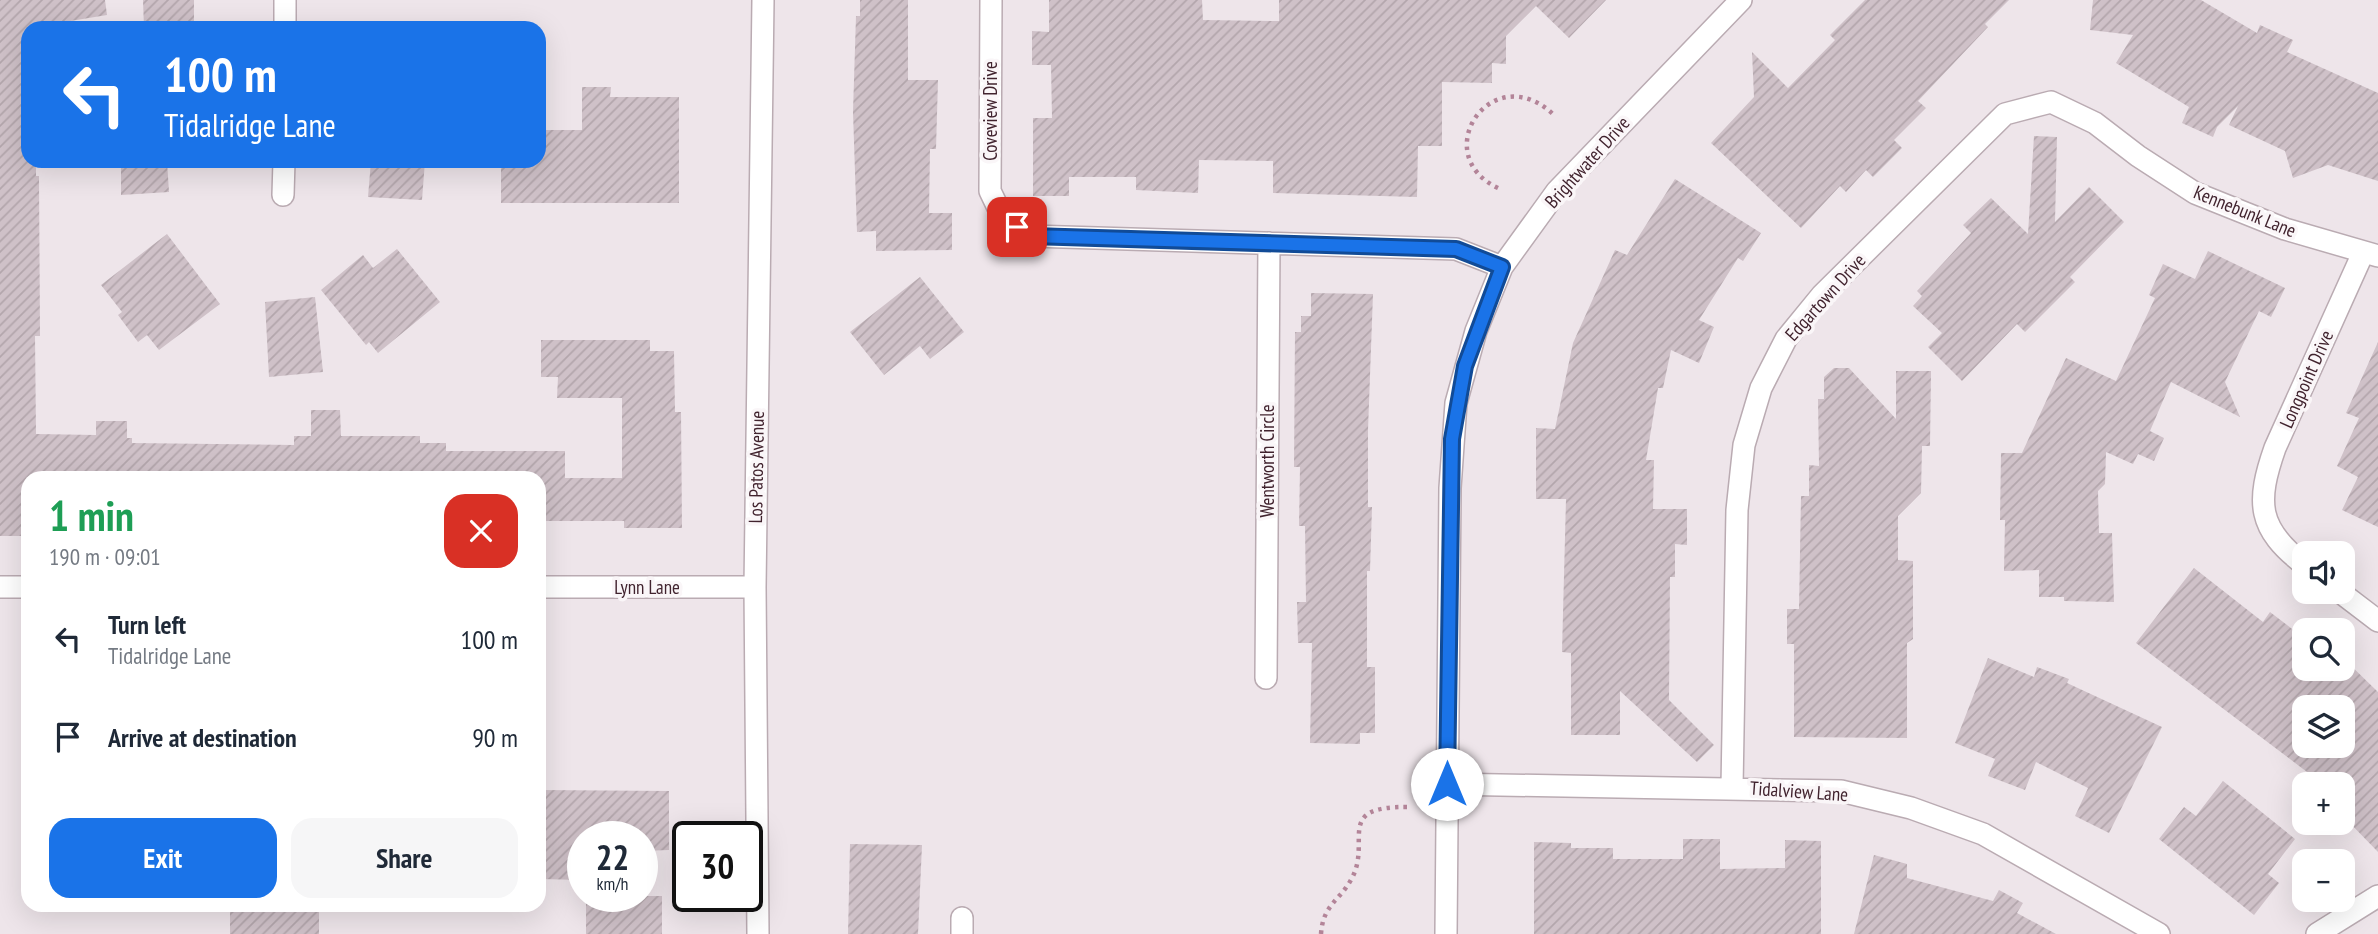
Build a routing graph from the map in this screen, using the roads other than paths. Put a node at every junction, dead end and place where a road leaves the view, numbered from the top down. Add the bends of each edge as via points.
1 (285, 0) edge
2 (762, 0) edge
3 (991, 0) edge
4 (1741, 0) edge
5 (285, 21) edge
6 (2051, 102) joint
7 (284, 168) edge
8 (283, 195) dead end
9 (1269, 243) junction
10 (2371, 254) edge
11 (1502, 267) junction
12 (2292, 554) edge
13 (0, 587) edge
14 (21, 587) edge
15 (546, 587) edge
16 (755, 587) junction
17 (2355, 603) edge
18 (2378, 621) edge
19 (1266, 678) dead end
20 (1447, 784) junction
21 (1732, 787) junction
22 (2378, 896) edge
23 (758, 934) edge
24 (1446, 934) edge
25 (2159, 934) edge
26 (2317, 934) edge

1 - 5 street
2 - 16 street, Los Patos Avenue
3 - 9 street, Coveview Drive via 990,191 1003,218 1031,236
4 - 11 street, Brightwater Drive via 1557,191
6 - 10 street, Kennebunk Lane via 2095,123 2194,193 2285,229
6 - 21 street, Edgartown Drive via 2005,114 1983,134 1822,295 1786,339 1761,388 1744,445 1737,510
7 - 8 street
9 - 11 street via 1456,249
9 - 19 street, Wentworth Circle
10 - 12 street, Longpoint Drive via 2265,476 2262,510 2273,537
11 - 20 street, Brightwater Drive via 1465,366 1454,427
13 - 14 street
15 - 16 street, Lynn Lane
16 - 23 street, Los Patos Avenue
17 - 18 street
20 - 21 street, Tidalview Lane
20 - 24 street, Brightwater Drive
21 - 25 street, Tidalview Lane via 1841,792 1911,808 1983,834
22 - 26 street

